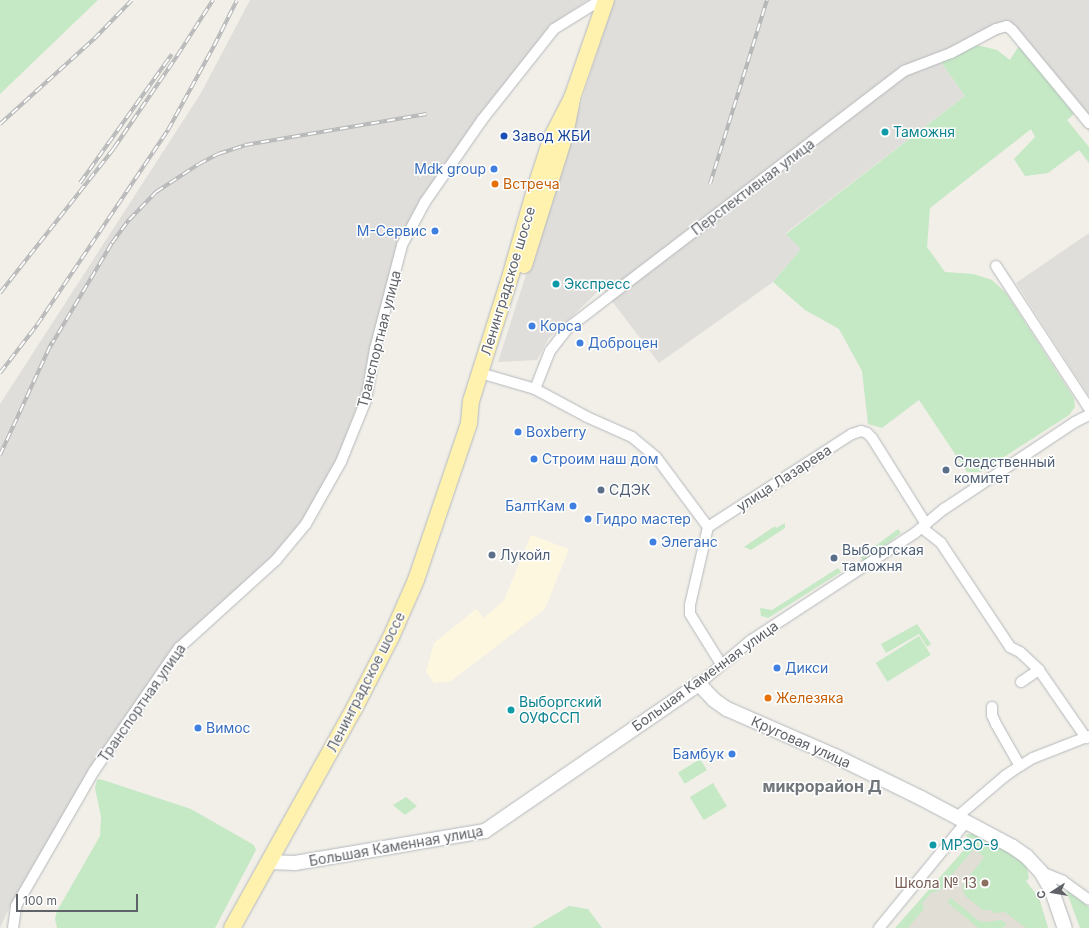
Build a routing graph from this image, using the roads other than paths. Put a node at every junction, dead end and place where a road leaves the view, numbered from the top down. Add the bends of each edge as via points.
1 (601, 0) edge
2 (606, 0) edge
3 (1089, 123) edge
4 (996, 266) dead end
5 (485, 375) junction
6 (535, 389) junction
7 (1089, 408) edge
8 (1089, 415) edge
9 (924, 526) junction
10 (708, 527) junction
11 (721, 664) junction
12 (1039, 670) junction
13 (1021, 682) dead end
14 (699, 684) junction
15 (992, 706) dead end
16 (1088, 737) edge
17 (1020, 766) junction
18 (962, 820) junction
19 (269, 862) junction
20 (1041, 872) junction
21 (1089, 900) edge
22 (13, 928) edge
23 (232, 928) edge
24 (879, 928) edge
25 (1066, 928) edge

1 - 22 street, Транспортная улица via 554,30 482,120 425,202 402,245 375,349 366,400 337,469 306,524 276,560 179,648 94,772 16,906
2 - 5 main road, Ленинградское шоссе via 572,98 565,135
3 - 6 street, Перспективная улица via 1007,26 996,28 951,53 904,72 568,328 550,351
4 - 7 street
5 - 6 street
5 - 19 main road, Ленинградское шоссе via 480,405 469,423 416,580 391,637
6 - 10 street via 587,417 632,437 649,450
8 - 9 street, Большая Каменная улица via 944,509
9 - 10 street, улица Лазарева via 872,438 861,431 852,434
9 - 11 street, Большая Каменная улица via 750,641
9 - 12 street via 942,543 1010,647 1020,652
10 - 11 street via 690,614
11 - 14 street, Большая Каменная улица
12 - 13 street
12 - 16 street
14 - 18 street, Круговая улица via 727,709 835,756
14 - 19 street, Большая Каменная улица via 485,832 295,863
15 - 17 street via 996,724
16 - 17 street via 1033,758
17 - 18 street via 1005,776
18 - 20 street, Круговая улица via 1013,847
18 - 24 street
19 - 23 main road, Ленинградское шоссе
20 - 21 street via 1063,881
20 - 25 street, Круговая улица via 1052,891

